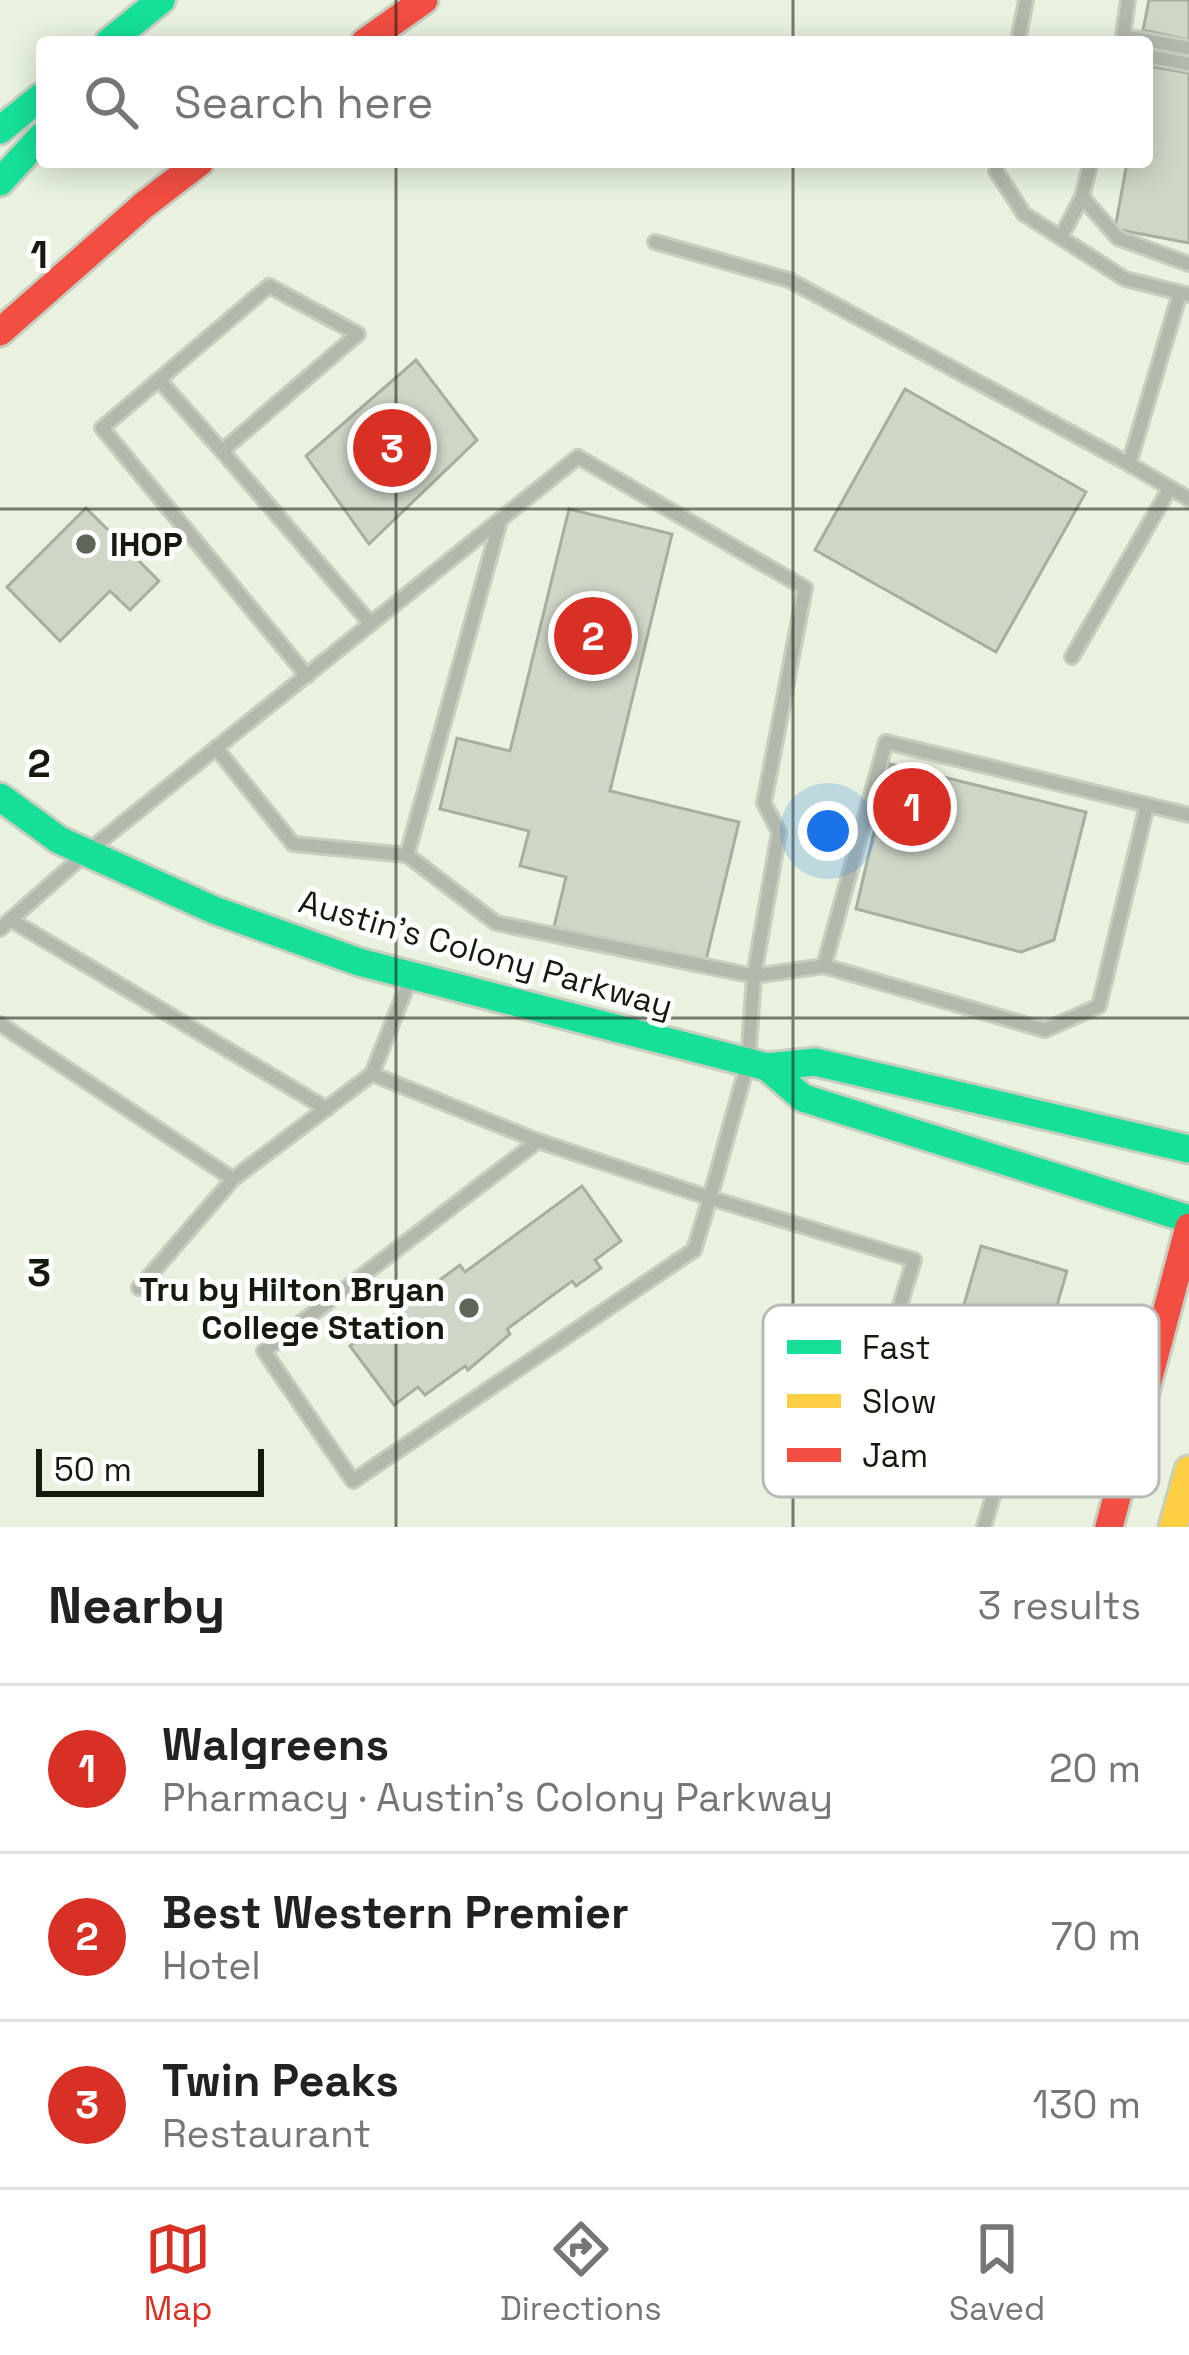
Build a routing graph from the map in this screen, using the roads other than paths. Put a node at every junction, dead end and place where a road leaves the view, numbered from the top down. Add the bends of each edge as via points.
1 (164, 0) edge
2 (424, 0) edge
3 (1026, 0) edge
4 (1125, 1) edge
5 (117, 36) edge
6 (133, 36) edge
7 (373, 36) edge
8 (1019, 36) edge
9 (1123, 36) edge
10 (1153, 41) edge
11 (1189, 48) edge
12 (1153, 57) edge
13 (1189, 64) edge
14 (36, 101) edge
15 (0, 130) edge
16 (36, 143) edge
17 (193, 168) edge
18 (997, 168) edge
19 (1089, 168) edge
20 (0, 182) edge
21 (1082, 197) junction
22 (1061, 237) junction
23 (655, 242) dead end
24 (1189, 264) edge
25 (1185, 294) edge
26 (0, 332) edge
27 (159, 380) junction
28 (222, 451) junction
29 (1129, 464) junction
30 (1170, 488) junction
31 (1189, 499) edge
32 (500, 520) junction
33 (371, 624) junction
34 (1072, 657) dead end
35 (307, 676) junction
36 (217, 748) junction
37 (0, 797) edge
38 (1148, 805) junction
39 (1189, 815) edge
40 (87, 853) junction
41 (406, 855) junction
42 (5, 924) edge
43 (824, 966) junction
44 (412, 975) junction
45 (754, 976) junction
46 (0, 1024) edge
47 (757, 1065) junction
48 (372, 1074) junction
49 (327, 1109) junction
50 (538, 1141) junction
51 (1189, 1149) edge
52 (233, 1179) junction
53 (710, 1198) junction
54 (1189, 1224) edge
55 (139, 1288) dead end
56 (900, 1305) edge
57 (1159, 1336) edge
58 (1189, 1470) edge
59 (993, 1497) edge
60 (1116, 1497) edge
61 (984, 1527) edge
62 (1108, 1527) edge
63 (1173, 1527) edge

1 - 5 main road
1 - 6 main road
2 - 7 main road
3 - 8 lane
4 - 9 lane
10 - 11 lane
12 - 13 lane
14 - 15 main road
16 - 20 main road
17 - 26 main road
18 - 22 lane via 1024,214
19 - 21 lane
21 - 22 lane
21 - 24 lane via 1118,238
22 - 25 lane via 1125,279
23 - 29 lane via 789,280
25 - 29 lane
27 - 28 lane
27 - 28 lane via 269,286 358,334
27 - 35 lane via 102,428
28 - 33 lane
29 - 30 lane
30 - 31 lane
30 - 34 lane
32 - 33 lane
32 - 41 lane
32 - 45 lane via 578,457 805,588 764,803 779,832
33 - 35 lane
35 - 36 lane
36 - 40 lane
36 - 41 lane via 293,844
37 - 40 main road, Austin's Colony Parkway
38 - 39 lane
38 - 43 lane via 1099,1006 1045,1030
38 - 43 lane via 886,742
40 - 42 lane
40 - 44 main road, Austin's Colony Parkway via 214,910
41 - 45 lane via 496,922
42 - 49 lane
43 - 45 lane
44 - 47 main road, Austin's Colony Parkway
44 - 48 lane
45 - 47 lane
46 - 52 lane
47 - 51 main road, Austin's Colony Parkway via 815,1062
47 - 53 lane
47 - 54 main road, Austin's Colony Parkway via 802,1098
48 - 49 lane
48 - 50 lane
49 - 52 lane
50 - 53 lane
50 - 53 lane via 264,1351 352,1481 694,1250
52 - 55 lane
53 - 56 lane via 914,1260
54 - 57 main road
58 - 63 main road
59 - 61 lane
60 - 62 main road

